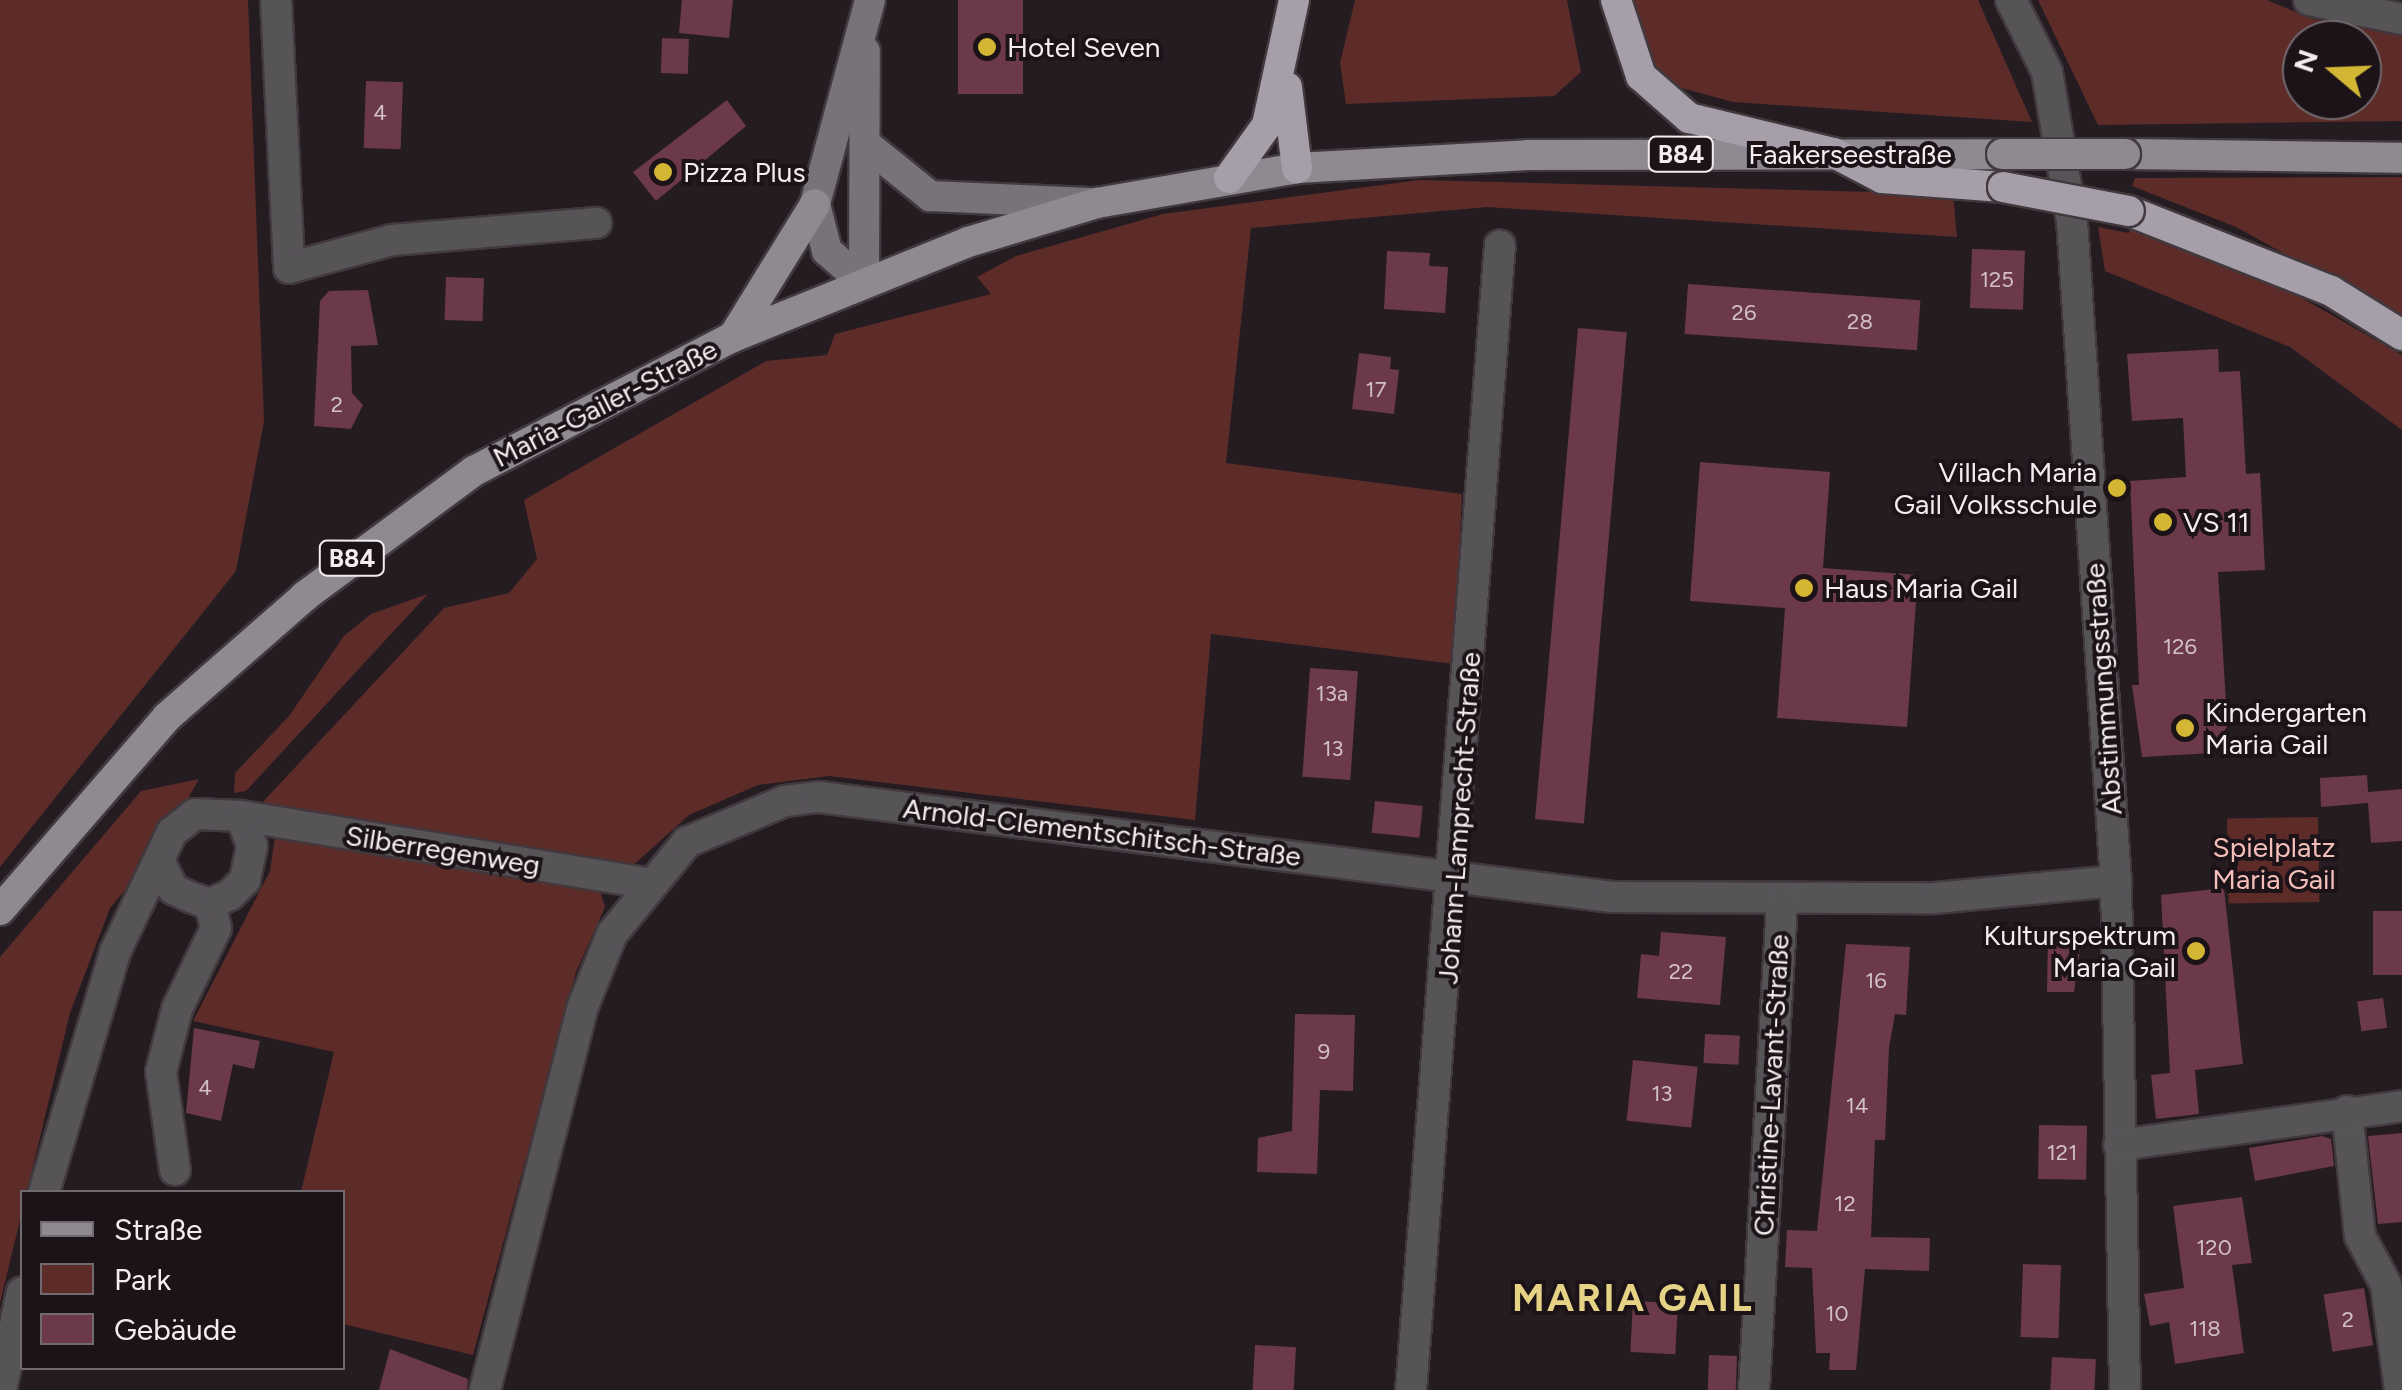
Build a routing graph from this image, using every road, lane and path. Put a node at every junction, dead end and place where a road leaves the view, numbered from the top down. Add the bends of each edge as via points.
1 (276, 0) edge
2 (1294, 0) edge
3 (1616, 0) edge
4 (2011, 0) edge
5 (2310, 0) edge
6 (867, 14) edge
7 (2402, 19) edge
8 (1287, 44) junction
9 (868, 146) junction
10 (1834, 153) junction
11 (2402, 158) edge
12 (1297, 168) junction
13 (1229, 178) junction
14 (1098, 202) junction
15 (815, 204) junction
16 (596, 223) dead end
17 (1500, 244) dead end
18 (864, 283) junction
19 (2402, 335) edge
20 (733, 337) junction
21 (241, 816) junction
22 (161, 864) junction
23 (1456, 880) junction
24 (2116, 882) junction
25 (646, 883) junction
26 (1782, 901) junction
27 (210, 904) junction
28 (0, 910) edge
29 (2402, 1106) edge
30 (2346, 1111) junction
31 (2119, 1145) junction
32 (175, 1170) dead end
33 (45, 1190) edge
34 (20, 1301) edge
35 (1, 1390) edge
36 (485, 1390) edge
37 (1411, 1390) edge
38 (1754, 1390) edge
39 (2124, 1390) edge
40 (2400, 1390) edge

1 - 16 street via 289,268 392,240
2 - 8 highway
3 - 10 highway via 1624,39 1662,101 1690,118
4 - 24 street, Abstimmungsstraße via 2047,72 2072,221
5 - 7 street
6 - 9 main road
6 - 15 main road
8 - 12 highway
8 - 13 highway via 1267,125
9 - 14 main road via 930,196
9 - 18 main road
10 - 11 main road, Faakerseestraße / B84, bridge
10 - 12 main road, Faakerseestraße / B84
10 - 19 highway, bridge via 1882,178 2003,187 2129,211 2332,291
12 - 13 main road, Maria-Gailer-Straße / B84
13 - 14 main road, Maria-Gailer-Straße / B84
14 - 18 main road, Maria-Gailer-Straße / B84
15 - 18 main road via 827,251
15 - 20 main road
17 - 23 street, Johann-Lamprecht-Straße
18 - 20 main road, Maria-Gailer-Straße / B84
20 - 28 main road, Maria-Gailer-Straße / B84 via 554,422 366,547 167,717
21 - 22 street, Silberregenweg via 195,814 172,832
21 - 25 street, Silberregenweg
21 - 27 street via 252,846 245,880
22 - 27 street via 173,889
22 - 33 street, Silberregenweg via 115,952
23 - 25 street, Arnold-Clementschitsch-Straße via 818,797 687,842
23 - 26 street, Arnold-Clementschitsch-Straße
23 - 37 street, Johann-Lamprecht-Straße
24 - 26 street, Arnold-Clementschitsch-Straße
24 - 31 street, Abstimmungsstraße
25 - 36 street, Arnold-Clementschitsch-Straße via 612,934 584,1006
26 - 38 street, Christine-Lavant-Straße
27 - 32 street via 216,928 177,1010 161,1072
29 - 30 street
30 - 31 street
30 - 40 street via 2360,1236 2386,1285
31 - 39 street, Abstimmungsstraße
34 - 35 street

